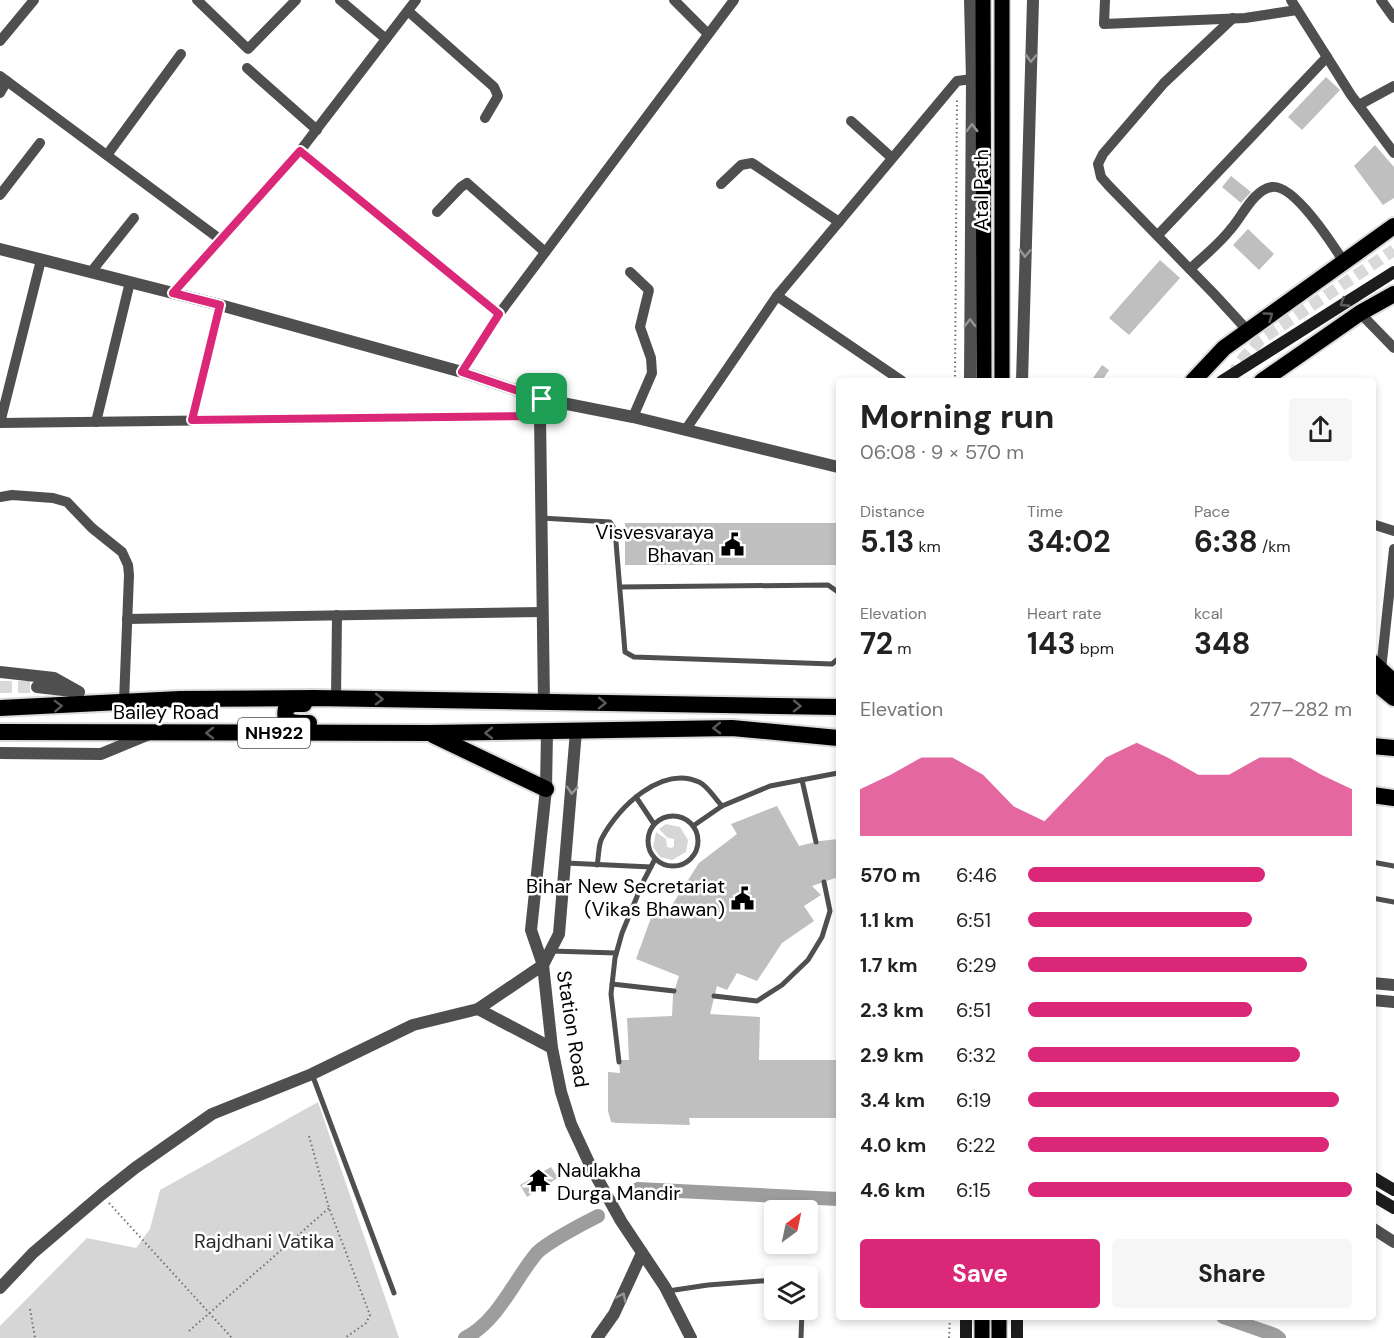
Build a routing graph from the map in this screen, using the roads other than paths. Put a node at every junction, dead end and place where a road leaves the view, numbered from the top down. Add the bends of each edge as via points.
1 (34, 0) edge
2 (197, 0) edge
3 (296, 0) edge
4 (340, 0) edge
5 (416, 0) edge
6 (674, 0) edge
7 (734, 0) edge
8 (970, 0) edge
9 (983, 0) edge
10 (1002, 0) edge
11 (1033, 0) edge
12 (1105, 0) edge
13 (1291, 0) edge
14 (1381, 0) edge
15 (1297, 10) junction
16 (408, 11) junction
17 (1233, 18) junction
18 (1394, 18) edge
19 (708, 34) junction
20 (386, 39) junction
21 (0, 41) edge
22 (181, 54) dead end
23 (1327, 57) junction
24 (247, 68) dead end
25 (3, 78) edge
26 (972, 79) junction
27 (1394, 86) edge
28 (0, 93) edge
29 (1359, 105) junction
30 (485, 118) dead end
31 (851, 121) dead end
32 (317, 130) junction
33 (40, 143) dead end
34 (300, 151) junction
35 (1394, 153) edge
36 (107, 155) junction
37 (892, 158) junction
38 (721, 184) dead end
39 (0, 195) edge
40 (437, 212) dead end
41 (134, 218) dead end
42 (839, 222) junction
43 (1394, 226) edge
44 (1158, 235) junction
45 (221, 240) junction
46 (0, 249) edge
47 (545, 252) junction
48 (41, 260) junction
49 (1344, 262) junction
50 (1190, 269) junction
51 (91, 272) junction
52 (630, 272) dead end
53 (1394, 272) edge
54 (130, 282) junction
55 (173, 293) junction
56 (1394, 294) edge
57 (777, 296) junction
58 (220, 305) junction
59 (1360, 313) junction
60 (499, 314) junction
61 (1248, 331) junction
62 (1394, 348) edge
63 (462, 372) junction
64 (898, 378) edge
65 (970, 378) edge
66 (984, 378) edge
67 (1002, 378) edge
68 (1022, 378) edge
69 (1196, 378) edge
70 (1227, 378) edge
71 (1266, 378) edge
72 (542, 399) junction
73 (540, 416) junction
74 (633, 417) junction
75 (192, 420) junction
76 (96, 422) junction
77 (0, 423) edge
78 (686, 429) junction
79 (836, 466) edge
80 (0, 497) edge
81 (541, 518) junction
82 (1376, 525) edge
83 (1394, 531) edge
84 (1394, 549) edge
85 (620, 587) junction
86 (836, 591) edge
87 (543, 612) junction
88 (337, 615) junction
89 (127, 619) junction
90 (836, 661) edge
91 (1376, 664) edge
92 (1376, 671) edge
93 (1376, 671) edge
94 (0, 672) edge
95 (1394, 682) edge
96 (37, 687) tunnel mouth
97 (79, 692) junction
98 (314, 698) junction
99 (1394, 698) edge
100 (336, 699) junction
101 (124, 702) junction
102 (544, 702) junction
103 (92, 704) junction
104 (836, 707) edge
105 (0, 708) edge
106 (576, 731) junction
107 (0, 732) edge
108 (547, 732) junction
109 (151, 733) junction
110 (353, 733) junction
111 (429, 733) junction
112 (836, 738) edge
113 (1376, 746) edge
114 (1394, 748) edge
115 (0, 753) edge
116 (836, 773) edge
117 (802, 780) junction
118 (1376, 785) edge
119 (1394, 787) edge
120 (546, 789) junction
121 (1376, 796) edge
122 (636, 797) junction
123 (1394, 798) edge
124 (722, 806) junction
125 (654, 824) junction
126 (693, 826) junction
127 (816, 842) dead end
128 (656, 859) junction
129 (566, 863) junction
130 (1376, 863) edge
131 (597, 865) junction
132 (1394, 866) edge
133 (651, 867) junction
134 (824, 882) dead end
135 (1376, 899) edge
136 (1394, 902) edge
137 (551, 951) junction
138 (616, 953) junction
139 (543, 965) junction
140 (1376, 983) edge
141 (612, 984) junction
142 (1394, 985) edge
143 (674, 991) dead end
144 (714, 996) dead end
145 (1376, 1000) edge
146 (1394, 1002) edge
147 (478, 1009) junction
148 (552, 1048) junction
149 (619, 1062) dead end
150 (312, 1074) junction
151 (1376, 1179) edge
152 (1394, 1190) edge
153 (1376, 1197) edge
154 (1394, 1208) edge
155 (1376, 1231) edge
156 (1394, 1242) edge
157 (642, 1253) junction
158 (764, 1281) edge
159 (0, 1288) edge
160 (667, 1291) junction
161 (394, 1293) dead end
162 (802, 1320) edge
163 (966, 1320) edge
164 (982, 1320) edge
165 (999, 1320) edge
166 (1017, 1320) edge
167 (597, 1338) edge
168 (691, 1338) edge
169 (801, 1338) edge
170 (966, 1338) edge
171 (982, 1338) edge
172 (999, 1338) edge
173 (1017, 1338) edge

1 - 21 street
2 - 3 street via 248,49
4 - 20 street
5 - 16 street
6 - 19 street
7 - 19 street
8 - 26 street
9 - 66 main road, Atal Path
10 - 67 main road, Atal Path
11 -> 68 street
12 - 17 street via 1104,24
13 - 15 street
14 - 18 street
15 - 17 street
15 - 23 street
16 - 20 street
16 - 30 street via 494,87 498,96
17 - 44 street via 1164,83 1098,164 1101,177
19 - 47 street
20 - 32 street
22 - 36 street
23 - 29 street
23 - 44 street
24 - 32 street
25 - 28 street
25 - 36 street
26 - 37 street via 957,81
65 -> 26 street
27 - 29 street
29 - 35 street
31 - 37 street
32 - 34 street
33 - 39 street
34 - 45 street
34 - 60 street
36 - 45 street
37 - 42 street
38 - 42 street via 741,165 752,162
40 - 47 street via 467,183
41 - 51 street
42 - 57 street
43 - 49 highway
44 - 50 street
45 - 55 street
46 - 48 street
47 - 60 street
48 - 51 street
48 - 77 street
49 - 50 street via 1323,230 1289,194 1273,187 1262,191 1231,230
61 -> 49 highway
50 - 61 street
51 - 54 street
52 - 74 street via 649,290 640,327 653,366
53 -> 70 main road, bridge
54 - 55 street
54 - 76 street
55 - 58 street
56 - 59 highway
57 - 64 street
57 - 78 street
58 - 63 street
58 - 75 street
59 - 62 street
59 - 71 highway
60 - 63 street
61 - 69 highway via 1224,348
63 - 72 street
72 - 73 street
72 - 74 street
73 - 75 street
73 - 81 street
74 - 78 street
75 - 76 street
76 - 77 street
78 - 79 street
80 - 89 street via 62,499 122,552 128,565
81 - 85 lane via 610,522 615,530
81 - 87 street
82 - 83 street
84 - 91 street
85 - 86 lane via 828,585
85 - 90 lane via 625,652 634,657 832,664
87 - 88 street
87 - 102 street
88 - 89 street
88 - 100 street
89 - 101 street
92 - 95 highway
93 - 99 highway
94 - 97 street via 54,678
96 - 97 street
97 - 103 street
98 - 100 highway, Bailey Road / NH922
98 - 101 highway, Bailey Road / NH922
98 - 110 highway via 286,708 288,721 325,723
100 -> 102 highway, Bailey Road / NH922
101 - 103 highway, Bailey Road / NH922
102 -> 104 highway, NH922
105 -> 103 highway, Bailey Road / NH922
106 - 108 highway, NH922
112 -> 106 highway, NH922 via 732,728
106 -> 129 street
107 - 109 highway, Bailey Road / NH922
108 -> 111 highway, Bailey Road / NH922
108 - 120 street, Station Road
110 -> 109 highway, Bailey Road / NH922
109 - 115 street via 101,754
110 - 111 highway, Bailey Road / NH922
111 - 120 highway
113 - 114 highway
116 - 117 lane
117 - 124 lane via 770,786
117 - 127 lane
118 - 119 highway
120 - 139 street, Station Road via 531,930
121 - 123 highway
122 - 124 lane via 679,777 701,782
122 - 125 lane
122 - 131 lane via 601,840
124 - 126 lane
125 - 126 lane via 676,816
125 - 128 lane via 647,839
126 - 128 lane via 697,847 688,861 672,867
128 - 133 lane
129 - 131 lane
129 - 137 street via 559,933
130 - 132 lane
131 - 133 lane
133 - 138 lane
134 - 144 lane via 830,911 822,938 808,960 782,985 757,1001
135 - 136 lane
137 - 138 lane
137 - 139 street
138 - 141 lane
139 - 147 street
139 - 148 street, Station Road
140 - 142 street
141 - 143 lane
141 - 149 lane
145 - 146 street
147 - 148 street
147 - 150 street via 413,1025
148 - 157 street, Station Road via 561,1092 580,1146
150 - 159 street via 213,1114 101,1195 33,1253
150 - 161 lane
151 - 152 main road
153 - 154 main road
155 - 156 street
157 - 160 street, Station Road
167 -> 157 street via 614,1314
158 - 160 lane
160 - 168 street, Station Road
162 - 169 lane
163 - 170 main road
164 - 171 main road
165 - 172 main road
166 - 173 main road

